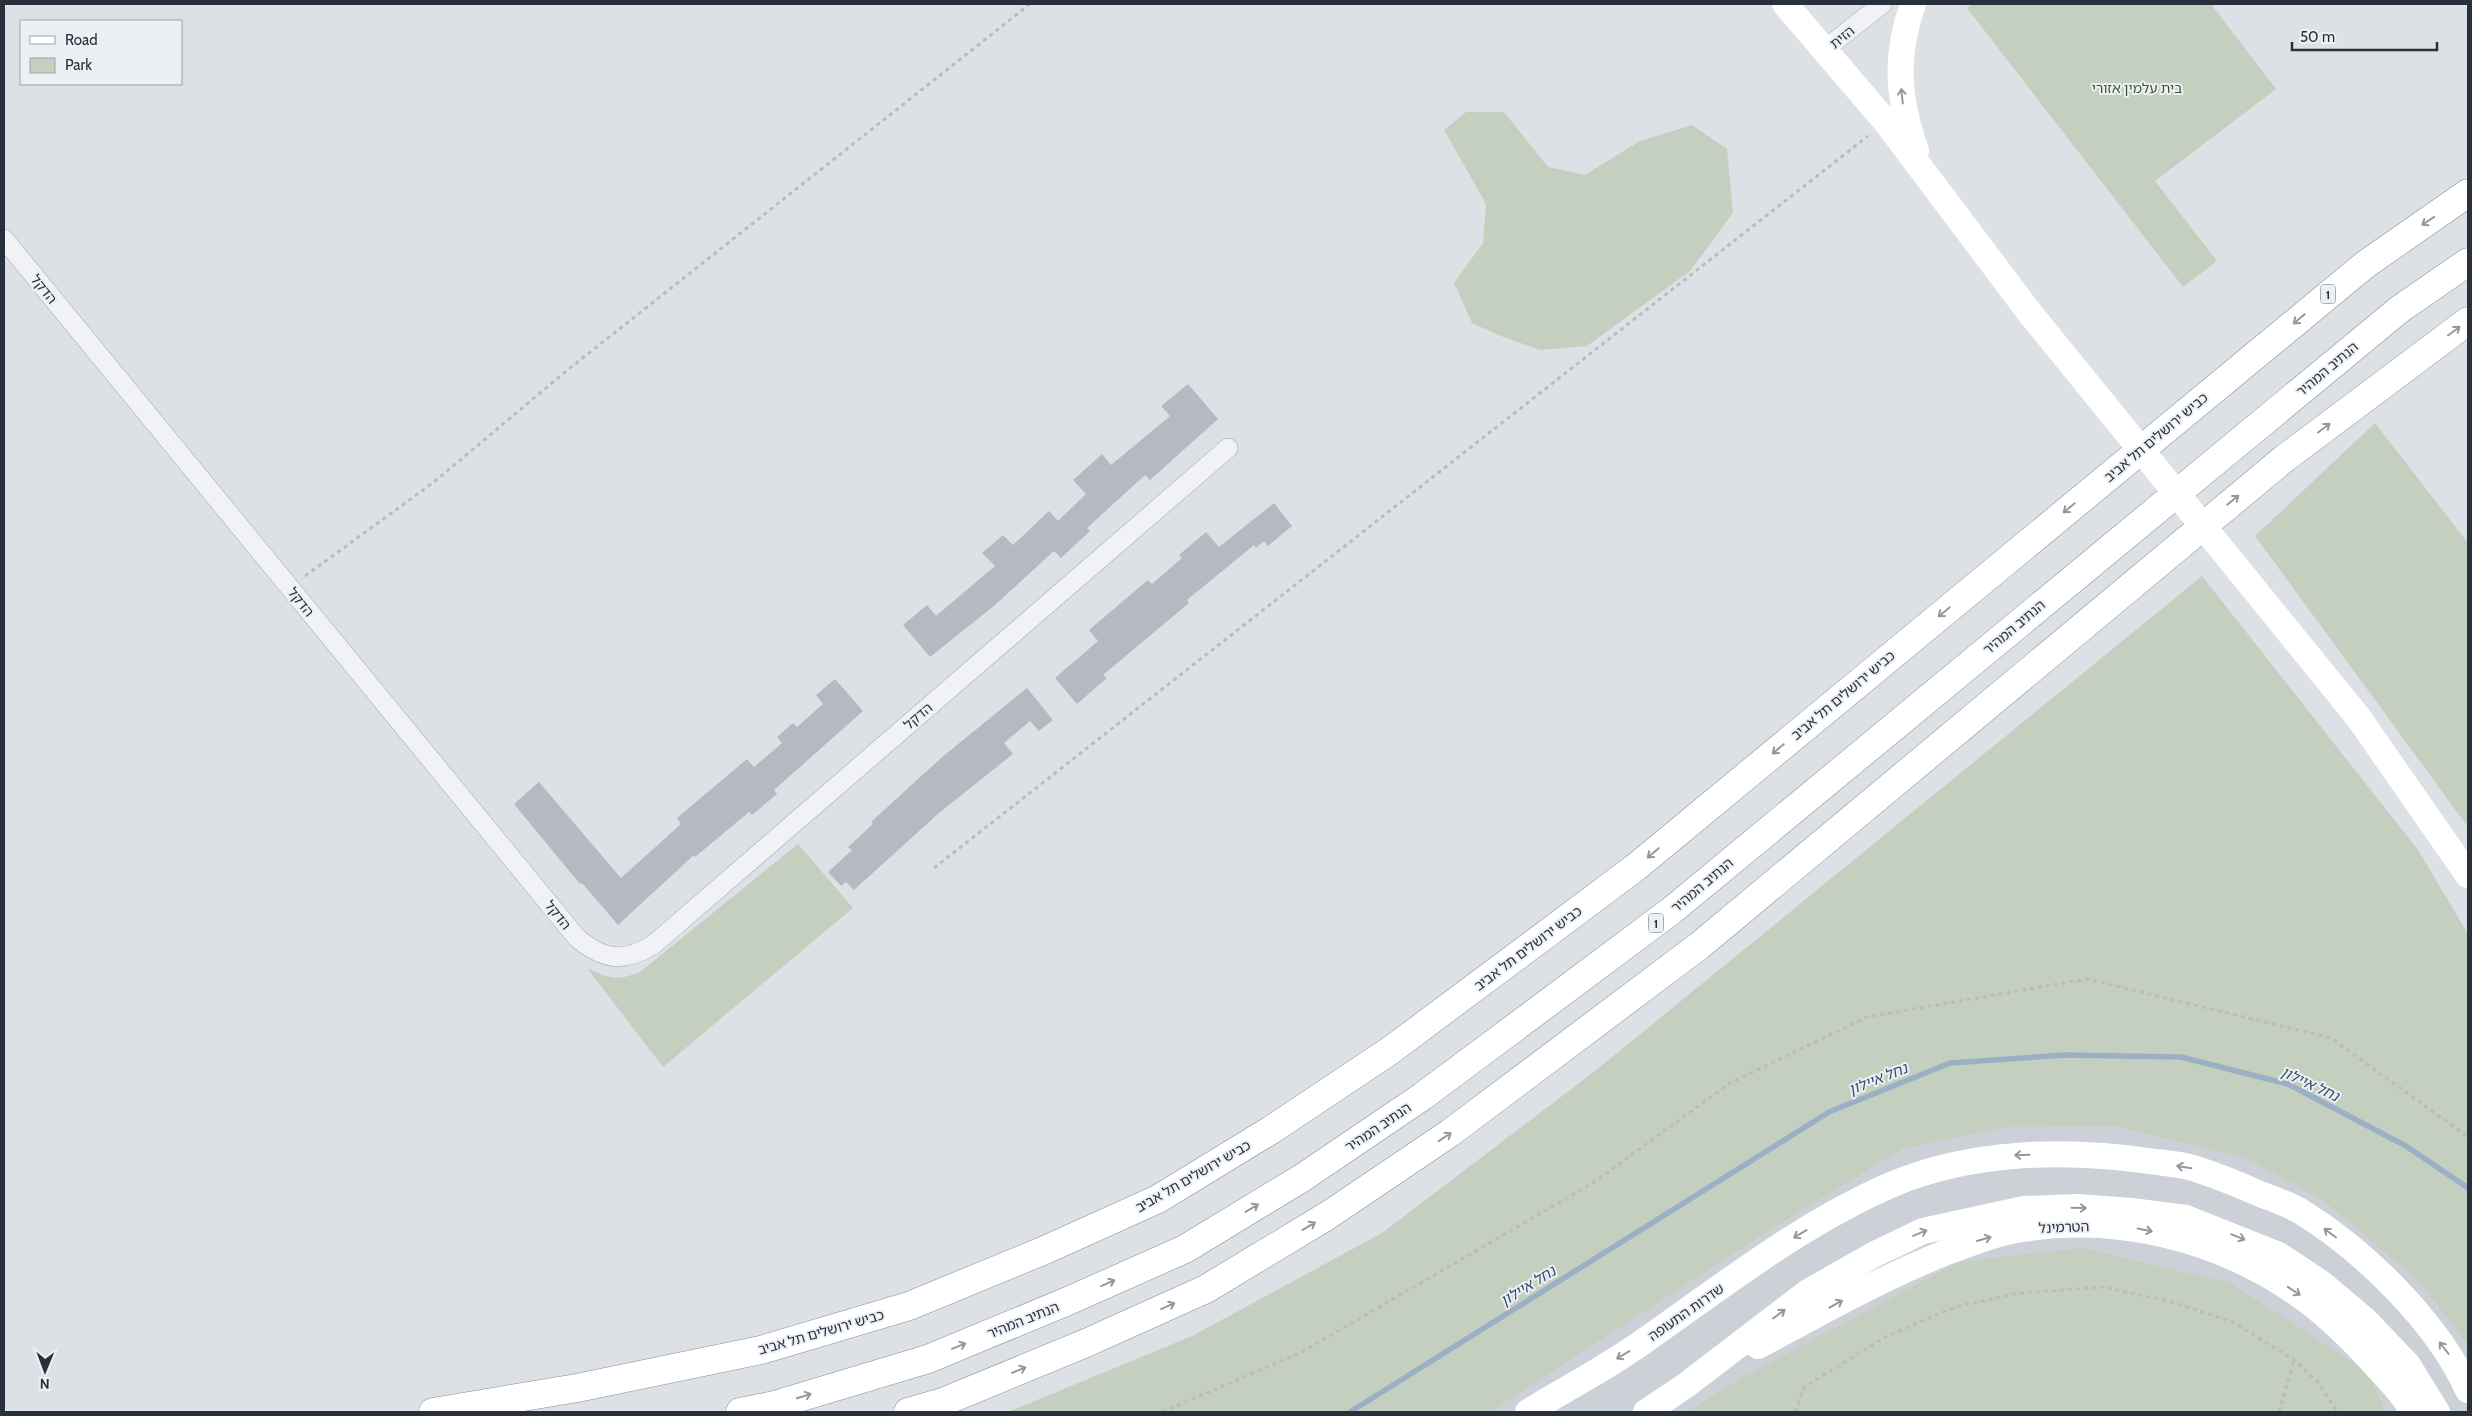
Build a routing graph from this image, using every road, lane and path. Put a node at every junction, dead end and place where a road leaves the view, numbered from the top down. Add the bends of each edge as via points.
1 (1030, 4) edge
2 (1785, 4) edge
3 (1882, 4) edge
4 (1913, 4) edge
5 (1824, 50) junction
6 (1886, 122) junction
7 (1925, 176) junction
8 (2468, 193) edge
9 (4, 239) edge
10 (2468, 262) edge
11 (2468, 321) edge
12 (1228, 448) dead end
13 (290, 588) junction
14 (934, 868) dead end
15 (2468, 875) edge
16 (2468, 1137) edge
17 (2294, 1360) junction
18 (1685, 1386) junction
19 (2468, 1390) edge
20 (432, 1412) edge
21 (740, 1412) edge
22 (908, 1412) edge
23 (1162, 1412) edge
24 (1528, 1412) edge
25 (1646, 1412) edge
26 (1796, 1412) edge
27 (2279, 1412) edge
28 (2337, 1412) edge
29 (2413, 1412) edge
30 (2437, 1412) edge

1 - 13 path via 565,372 434,482
2 - 5 main road
3 - 5 street, הזית
7 -> 4 main road via 1905,119 1901,95 1903,37
5 - 6 main road
6 - 7 main road
6 - 14 path
7 - 15 main road, bridge via 2029,312 2358,717
8 -> 20 highway, כביש ירושלים תל אביב / 1 via 2366,264 1636,867 1391,1050 1272,1130 1158,1199 1046,1250 909,1306 761,1350 577,1388
9 - 13 street, הדקל
21 -> 10 highway, הנתיב המהיר / 1 via 775,1405 928,1359 1068,1301 1185,1249 1302,1178 1423,1096 1671,911 2400,309
22 -> 11 highway via 943,1402 1077,1347 1206,1289 1326,1216 1450,1133 1699,946 2277,464
12 - 13 street, הדקל via 653,945 638,954 623,957 593,951 577,938
16 - 23 path via 2331,1038 2086,979 1867,1017 1730,1083 1593,1182 1300,1353
17 - 26 path via 2231,1321 2168,1301 2103,1288 2019,1293 1955,1307 1886,1336 1803,1388
17 - 27 path
17 - 28 path via 2318,1382
18 - 25 main road
18 -> 29 main road, הטרמינל via 1876,1282 1921,1262 1971,1243 2022,1229 2072,1225 2133,1228 2182,1238 2270,1275 2310,1302 2351,1338 2406,1399
18 -> 30 main road via 1808,1292 1923,1231 2024,1209 2078,1207 2186,1218 2279,1255 2365,1320 2408,1365
19 -> 24 main road, שדרות התעופה via 2456,1364 2410,1303 2363,1258 2299,1210 2191,1168 2067,1154 2011,1156 1952,1166 1896,1183 1842,1208 1633,1348

